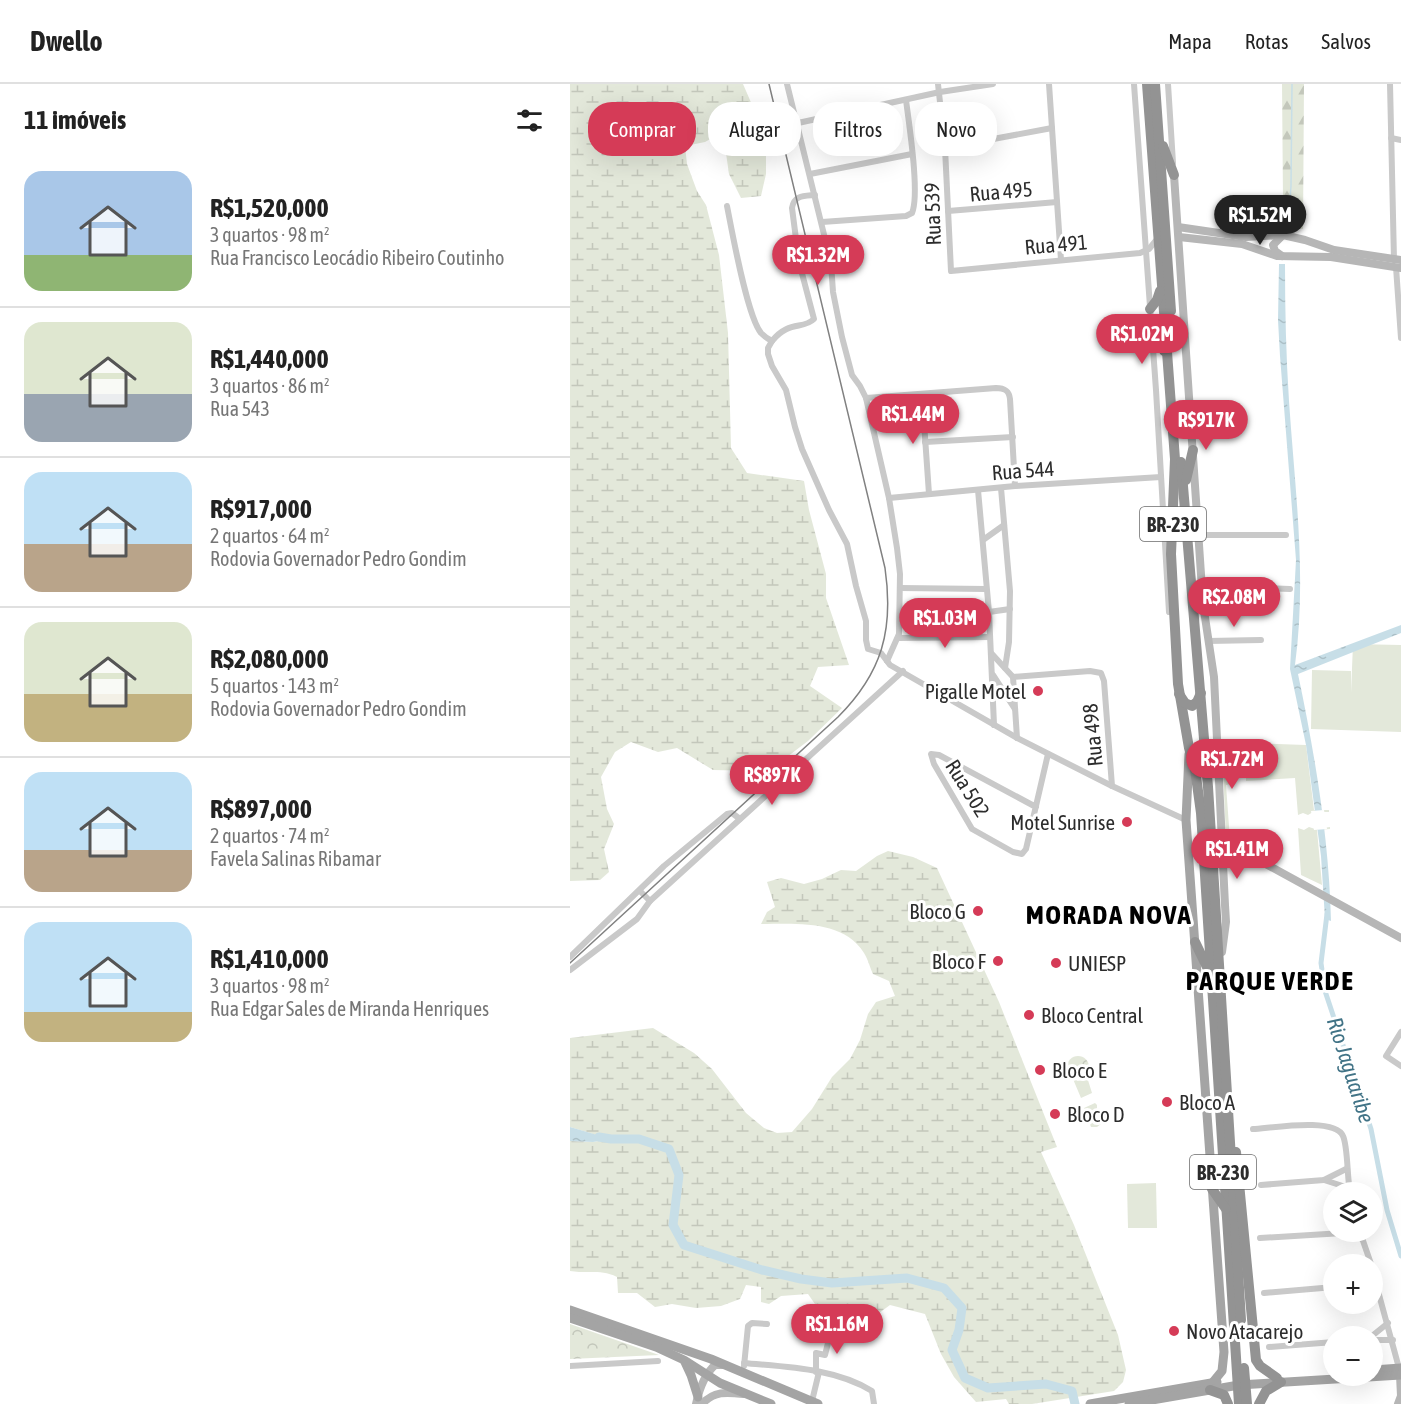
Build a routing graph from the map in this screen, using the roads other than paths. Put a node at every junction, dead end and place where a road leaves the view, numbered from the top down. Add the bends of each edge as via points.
1 (787, 84) edge
2 (938, 84) edge
3 (993, 84) edge
4 (1048, 84) edge
5 (1134, 84) edge
6 (1139, 84) edge
7 (1147, 84) edge
8 (1155, 84) edge
9 (1161, 84) edge
10 (1168, 84) edge
11 (1390, 84) edge
12 (940, 92) junction
13 (906, 100) junction
14 (792, 102) edge
15 (941, 102) edge
16 (1153, 106) junction
17 (801, 122) edge
18 (1052, 128) junction
19 (1158, 131) junction
20 (801, 136) edge
21 (997, 138) edge
22 (1391, 138) junction
23 (1401, 140) edge
24 (912, 154) junction
25 (945, 156) edge
26 (810, 174) junction
27 (1173, 175) junction
28 (815, 195) junction
29 (1401, 197) edge
30 (1391, 200) junction
31 (1057, 202) junction
32 (727, 207) dead end
33 (948, 211) junction
34 (822, 222) junction
35 (1178, 227) junction
36 (1283, 235) junction
37 (1179, 237) junction
38 (1158, 238) junction
39 (1146, 251) junction
40 (1283, 257) junction
41 (1061, 260) junction
42 (1398, 264) edge
43 (951, 271) joint
44 (1161, 285) junction
45 (1150, 309) junction
46 (1152, 334) junction
47 (1401, 338) edge
48 (772, 341) junction
49 (1168, 363) junction
50 (922, 394) junction
51 (866, 398) junction
52 (1013, 437) junction
53 (925, 442) junction
54 (1193, 450) junction
55 (1161, 477) junction
56 (1015, 486) junction
57 (1001, 488) junction
58 (1184, 489) junction
59 (978, 490) junction
60 (929, 494) junction
61 (889, 498) junction
62 (1004, 525) junction
63 (1198, 535) junction
64 (1286, 535) dead end
65 (983, 540) junction
66 (1172, 572) junction
67 (1192, 572) junction
68 (1202, 586) junction
69 (900, 588) junction
70 (986, 589) junction
71 (1290, 589) dead end
72 (1010, 609) junction
73 (989, 612) junction
74 (990, 637) junction
75 (899, 638) junction
76 (1261, 640) dead end
77 (1208, 641) junction
78 (992, 654) junction
79 (887, 661) junction
80 (1005, 668) junction
81 (903, 671) junction
82 (992, 674) junction
83 (1013, 677) junction
84 (1201, 693) junction
85 (1179, 694) junction
86 (1015, 710) junction
87 (994, 725) junction
88 (1186, 733) junction
89 (1017, 738) junction
90 (1189, 747) junction
91 (1048, 754) junction
92 (1112, 786) junction
93 (1036, 807) junction
94 (740, 819) junction
95 (1186, 820) junction
96 (1222, 840) junction
97 (640, 891) junction
98 (650, 901) junction
99 (1401, 938) edge
100 (1195, 942) junction
101 (570, 957) edge
102 (570, 970) edge
103 (1214, 974) junction
104 (1401, 1032) edge
105 (1401, 1066) edge
106 (1228, 1095) junction
107 (1253, 1129) dead end
108 (1346, 1169) junction
109 (1324, 1180) junction
110 (1329, 1182) edge
111 (1348, 1182) edge
112 (1261, 1185) dead end
113 (1212, 1189) junction
114 (1226, 1209) junction
115 (1323, 1234) edge
116 (1260, 1238) dead end
117 (1323, 1288) edge
118 (1264, 1293) dead end
119 (570, 1310) edge
120 (1383, 1310) edge
121 (570, 1318) edge
122 (1388, 1323) junction
123 (767, 1324) dead end
124 (1383, 1328) edge
125 (831, 1331) dead end
126 (1383, 1339) edge
127 (1393, 1340) junction
128 (1323, 1343) edge
129 (1269, 1347) dead end
130 (684, 1360) junction
131 (658, 1361) dead end
132 (725, 1365) junction
133 (570, 1366) edge
134 (744, 1368) junction
135 (1383, 1370) edge
136 (1400, 1371) edge
137 (817, 1372) junction
138 (1323, 1374) edge
139 (707, 1375) junction
140 (1279, 1380) junction
141 (1211, 1386) junction
142 (1241, 1388) edge
143 (744, 1394) junction
144 (1401, 1396) edge
145 (809, 1401) edge
146 (699, 1402) edge
147 (771, 1404) edge
148 (874, 1404) edge
149 (1090, 1404) edge
150 (1129, 1404) edge
151 (1228, 1404) edge
152 (1259, 1404) edge
153 (1398, 1404) edge

1 - 14 street
2 - 12 street, Rua 539
3 - 12 street
4 - 18 street
5 - 39 street
6 - 16 highway
7 - 16 highway, BR-230
8 - 16 highway, BR-230
9 - 16 highway
10 - 27 street
11 - 22 street via 1387,99
12 - 13 street
12 - 15 street, Rua 539
13 - 17 street
13 - 24 street
16 - 19 highway, BR-230
16 - 38 highway, BR-230
18 - 21 street
18 - 31 street
19 - 27 highway
19 - 58 highway, BR-230
20 - 26 street
22 - 23 street
22 - 30 street
24 - 26 street
24 - 34 street via 913,210 906,216
25 - 33 street, Rua 539
26 - 28 street
27 - 35 main road
28 - 34 street
28 - 48 street via 797,197 792,208 799,262 814,319 784,328
29 - 30 street
30 - 42 street
31 - 33 street, Rua 495
31 - 41 street
32 - 48 street via 753,316 761,333
33 - 43 street, Rua 539
34 - 51 street via 848,360
35 - 36 main road via 1246,237
35 - 37 main road
36 - 40 main road via 1273,245
36 - 42 main road
37 - 40 main road via 1242,244
37 - 54 main road
38 - 39 street
38 - 44 highway, BR-230
39 - 41 street, Rua 491
39 - 45 street
40 - 42 main road
41 - 43 street, Rua 491
42 - 47 street
44 - 45 highway
44 - 49 highway, BR-230
45 - 46 street
46 - 49 highway via 1162,344
46 - 55 street
48 - 79 street via 768,354 786,390 800,441 847,544 866,621 867,648 881,653
49 - 66 highway, BR-230 via 1175,477
50 - 51 street
50 - 52 street via 1005,390 1010,396
50 - 53 street
51 - 61 street
52 - 53 street
52 - 56 street
53 - 60 street
54 - 58 highway
54 - 63 main road
55 - 56 street, Rua 544
55 - 88 street via 1174,684 1179,719
56 - 57 street, Rua 544
57 - 59 street, Rua 544
57 - 62 street
58 - 67 highway, BR-230
59 - 60 street, Rua 544
59 - 65 street
60 - 61 street, Rua 544
61 - 69 street
62 - 65 street
62 - 72 street
63 - 64 street
63 - 68 main road
65 - 70 street
66 - 67 highway via 1182,563
66 - 85 highway, BR-230
67 - 84 highway, BR-230
68 - 71 street
68 - 77 main road
69 - 70 street
69 - 75 street
70 - 73 street
72 - 73 street
72 - 80 street
73 - 74 street
74 - 75 street
74 - 78 street
75 - 79 street
76 - 77 street
77 - 96 main road via 1214,677
78 - 80 street
78 - 82 street
79 - 81 street
80 - 83 street
81 - 87 street
81 - 94 street
82 - 86 street
82 - 87 street
83 - 86 street
83 - 92 street, Rua 498 via 1101,673
84 - 85 highway via 1192,706
84 - 103 highway, BR-230
85 - 88 highway, BR-230
86 - 89 street
87 - 89 street
88 - 90 highway, BR-230
89 - 91 street
90 - 95 main road
90 - 103 highway, BR-230 via 1198,788
91 - 92 street
91 - 93 street
92 - 95 street
93 - 93 street, Rua 502 via 933,753 931,754 976,833 1022,854
94 - 97 street via 728,813 672,858
94 - 98 street
95 - 100 main road
96 - 99 main road
96 - 103 main road via 1226,922
97 - 98 street
97 - 101 street
98 - 102 street via 637,919
100 - 103 highway
100 - 113 main road
103 - 106 highway, BR-230
103 - 114 highway, BR-230
104 - 105 street via 1386,1056
106 - 140 highway via 1256,1360
106 - 142 highway, BR-230
107 - 108 street via 1321,1125 1336,1128 1345,1141
108 - 109 street
108 - 111 street
109 - 110 street
109 - 112 street
113 - 114 highway
113 - 141 main road via 1224,1360 1222,1371
114 - 142 highway, BR-230
115 - 116 street
117 - 118 street
119 - 132 main road
120 - 122 street
121 - 130 main road
122 - 124 street
122 - 127 street
123 - 134 street via 748,1326
125 - 137 street via 825,1355 816,1353
126 - 127 street
127 - 136 street
128 - 129 street
130 - 139 main road
130 - 146 main road
131 - 133 street
132 - 134 main road
132 - 139 main road via 715,1365
134 - 137 street
134 - 145 main road
135 - 136 main road
136 - 140 main road
136 - 144 main road
137 - 145 street
137 - 148 street via 867,1388 873,1393
138 - 140 main road
139 - 143 main road
139 - 146 main road
140 - 142 main road
140 - 152 highway via 1266,1390
141 - 142 main road
141 - 149 main road
141 - 150 main road
141 - 151 highway via 1224,1395
143 - 146 main road via 720,1393
143 - 147 main road
144 - 153 main road

